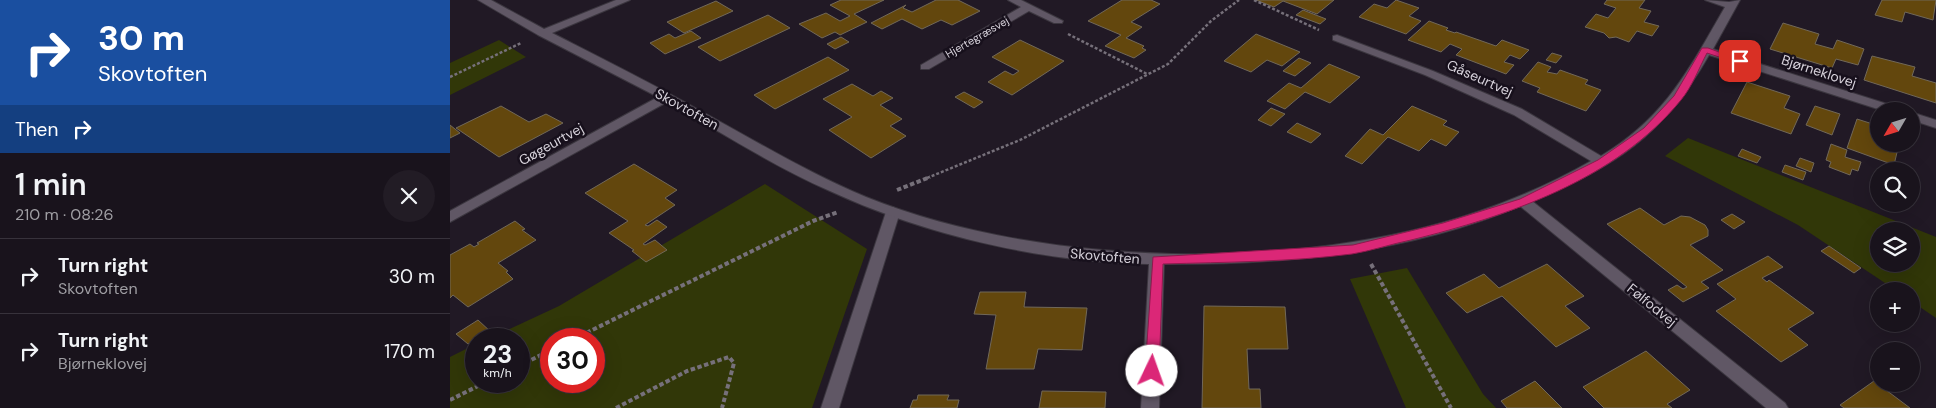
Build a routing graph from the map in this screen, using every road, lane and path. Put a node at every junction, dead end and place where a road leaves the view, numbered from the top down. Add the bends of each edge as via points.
1 (482, 0) edge
2 (625, 0) edge
3 (1013, 0) edge
4 (1239, 0) edge
5 (1254, 0) edge
6 (1710, 0) edge
7 (1734, 3) edge
8 (1029, 7) junction
9 (1058, 21) joint
10 (542, 33) junction
11 (1337, 38) joint
12 (1705, 50) junction
13 (925, 67) dead end
14 (1148, 74) junction
15 (450, 76) edge
16 (667, 97) junction
17 (1870, 103) edge
18 (1920, 119) edge
19 (1936, 124) edge
20 (1602, 162) junction
21 (866, 202) junction
22 (1524, 202) junction
23 (893, 212) junction
24 (450, 217) edge
25 (1362, 247) junction
26 (1157, 260) junction
27 (596, 328) edge
28 (465, 392) edge
29 (450, 400) edge
30 (616, 408) edge
31 (722, 408) edge
32 (830, 408) edge
33 (1150, 408) edge
34 (1451, 408) edge
35 (1779, 408) edge

1 - 10 street, Skovtoften
2 - 10 street
3 - 8 street, Hjertegræsvej
4 - 14 path via 1211,21 1168,64
5 - 11 path
6 - 7 street
7 - 12 street, Skovtoften
8 - 9 street, Hjertegræsvej
8 - 13 street, Hjertegræsvej
9 - 14 path via 1058,30
10 - 15 path
10 - 16 street, Skovtoften
11 - 20 street, Gåseurtvej via 1518,112
12 - 17 street, Bjørneklovej
12 - 20 street, Skovtoften via 1678,97 1647,130
14 - 21 path via 1020,140
16 - 21 street, Skovtoften via 805,176
16 - 24 street, Gøgeurtvej
18 - 19 street
20 - 22 street, Skovtoften
21 - 23 street, Skovtoften
21 - 27 path via 813,221
22 - 25 street, Skovtoften via 1444,227
22 - 35 street, Følfodvej
23 - 26 street, Skovtoften via 989,239 1066,252
23 - 32 street
25 - 26 street, Skovtoften via 1252,257
25 - 34 path
26 - 33 street
28 - 29 path
30 - 31 path via 680,375 729,357 734,363

